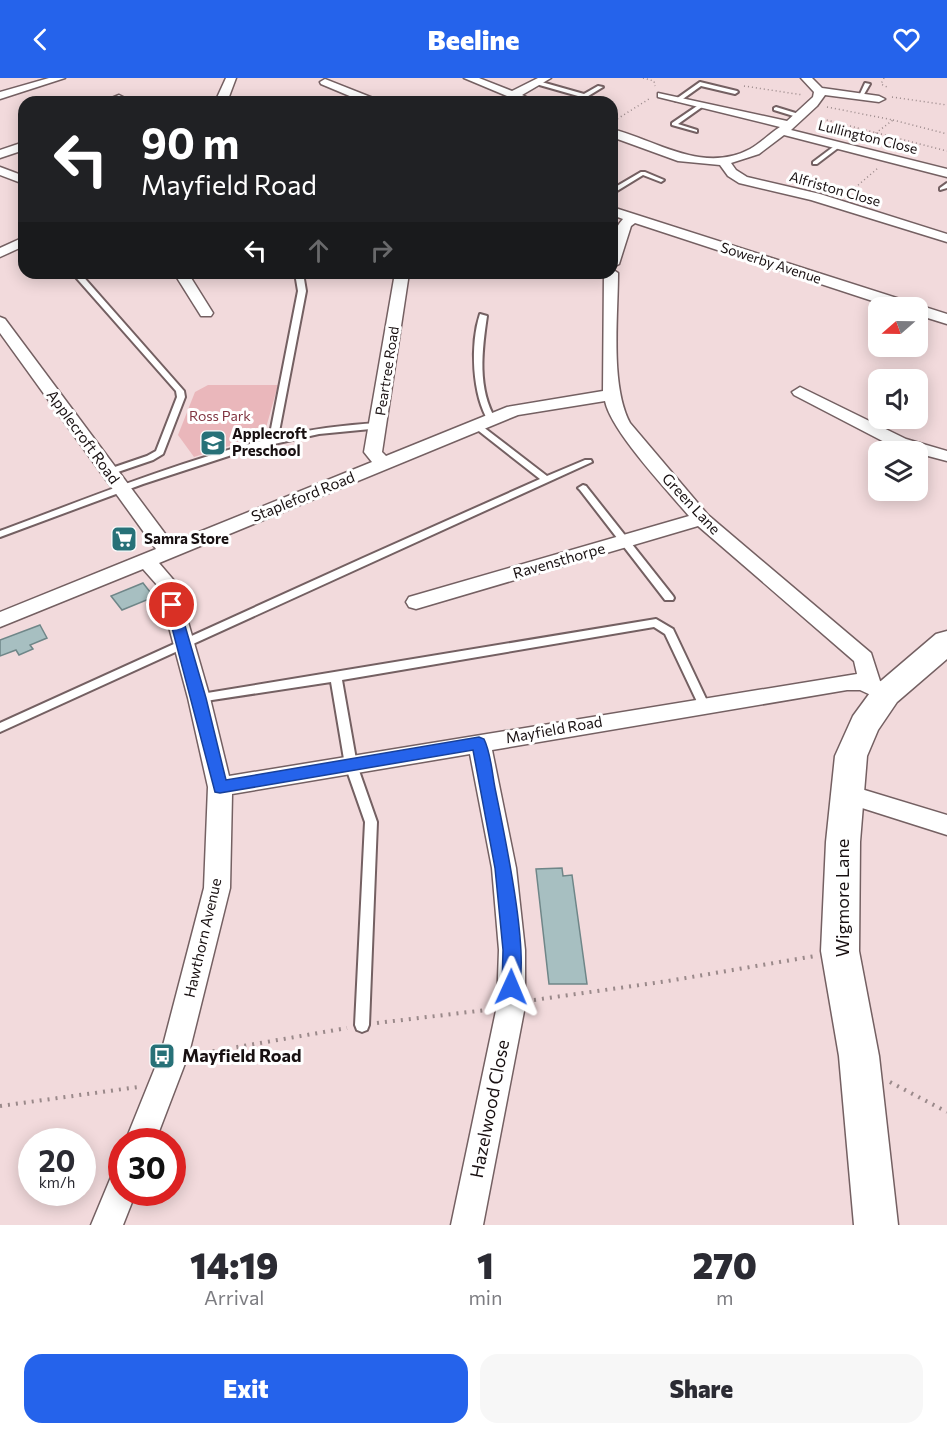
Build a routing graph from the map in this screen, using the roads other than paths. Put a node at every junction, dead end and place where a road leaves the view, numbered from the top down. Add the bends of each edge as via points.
1 (14, 78) edge
2 (60, 78) edge
3 (231, 78) edge
4 (468, 78) edge
5 (806, 78) edge
6 (542, 80) edge
7 (325, 82) dead end
8 (867, 84) dead end
9 (31, 87) junction
10 (600, 87) dead end
11 (735, 92) dead end
12 (883, 94) edge
13 (513, 95) joint
14 (662, 95) road end
15 (861, 95) junction
16 (0, 96) edge
17 (224, 96) edge
18 (359, 96) edge
19 (817, 98) junction
20 (678, 99) junction
21 (700, 106) junction
22 (776, 109) dead end
23 (801, 115) junction
24 (784, 128) junction
25 (695, 131) dead end
26 (618, 136) edge
27 (839, 146) junction
28 (18, 148) edge
29 (0, 154) edge
30 (722, 160) junction
31 (815, 164) dead end
32 (0, 171) edge
33 (947, 173) edge
34 (18, 178) edge
35 (662, 180) dead end
36 (618, 188) edge
37 (618, 213) edge
38 (632, 218) junction
39 (947, 238) edge
40 (18, 244) edge
41 (618, 246) edge
42 (0, 253) edge
43 (81, 279) edge
44 (185, 279) edge
45 (299, 279) edge
46 (401, 279) edge
47 (611, 279) edge
48 (876, 297) edge
49 (206, 313) dead end
50 (928, 313) edge
51 (483, 316) dead end
52 (947, 319) edge
53 (0, 322) edge
54 (800, 392) dead end
55 (611, 395) junction
56 (485, 423) junction
57 (378, 426) junction
58 (273, 440) junction
59 (947, 456) edge
60 (588, 462) dead end
61 (383, 465) junction
62 (109, 472) junction
63 (546, 480) junction
64 (120, 487) junction
65 (583, 488) dead end
66 (701, 519) junction
67 (0, 534) edge
68 (626, 541) junction
69 (168, 551) junction
70 (146, 561) junction
71 (669, 598) dead end
72 (416, 602) dead end
73 (0, 620) edge
74 (947, 642) edge
75 (184, 646) junction
76 (336, 677) junction
77 (878, 689) junction
78 (199, 698) junction
79 (704, 705) junction
80 (0, 728) edge
81 (479, 743) junction
82 (351, 765) junction
83 (220, 787) junction
84 (848, 794) junction
85 (947, 825) edge
86 (362, 1025) road end
87 (146, 1128) edge
88 (114, 1206) edge
89 (106, 1225) edge
90 (467, 1225) edge
91 (876, 1225) edge

1 - 9 street
2 - 9 street
3 - 17 street
4 - 13 street
5 - 19 street
6 - 10 lane via 585,96
6 - 13 street
7 - 18 street
8 - 15 lane
9 - 16 street
11 - 20 lane via 700,84
12 - 15 street
14 - 20 street, Lullington Close
15 - 19 street
19 - 23 street
20 - 21 street, Lullington Close
21 - 24 street, Lullington Close
21 - 25 lane via 674,124
22 - 23 lane
23 - 24 street
24 - 27 street, Lullington Close
24 - 30 street via 754,152
26 - 30 street via 664,155
27 - 31 lane
27 - 33 street, Lullington Close
28 - 29 street
30 - 39 street, Alfriston Close via 743,180
32 - 34 street
35 - 36 lane via 643,173
37 - 38 street, Sowerby Avenue
38 - 41 street via 625,224
38 - 48 street, Sowerby Avenue
40 - 42 street
43 - 62 lane via 180,391 181,397 160,452
44 - 49 street
45 - 58 lane via 302,291
46 - 57 street, Peartree Road
47 - 55 street, Green Lane
50 - 52 street
51 - 56 lane via 479,370
53 - 62 street, Applecroft Road
54 - 59 street via 900,443
55 - 56 street, Stapleford Road via 526,407
55 - 66 street, Green Lane via 629,432
56 - 61 street, Stapleford Road
56 - 63 lane
57 - 58 lane via 343,426
57 - 61 street, Peartree Road via 373,452
58 - 64 lane
60 - 63 lane
61 - 69 street, Stapleford Road
62 - 64 street, Applecroft Road
63 - 75 lane
64 - 67 lane
64 - 69 street, Applecroft Road
65 - 68 lane
66 - 68 street, Ravensthorpe
66 - 77 street, Green Lane via 855,648
68 - 71 lane
68 - 72 street, Ravensthorpe
69 - 70 street, Stapleford Road
70 - 73 street, Stapleford Road
70 - 75 street, Hawthorn Avenue via 166,584
74 - 77 street, Wigmore Lane
75 - 78 street, Hawthorn Avenue
75 - 80 lane
76 - 78 lane
76 - 79 lane via 656,623 669,632
76 - 82 lane
77 - 79 street, Mayfield Road via 847,682
77 - 84 street, Wigmore Lane via 851,756
78 - 83 street, Hawthorn Avenue
79 - 81 street, Mayfield Road
81 - 82 street, Mayfield Road
81 - 90 street, Hazelwood Close via 504,868 512,950 511,1006
82 - 83 street, Mayfield Road
82 - 86 lane via 370,822
83 - 87 street, Hawthorn Avenue via 218,888 175,1053
84 - 85 street
84 - 91 street, Wigmore Lane via 840,951 860,1072
88 - 89 street

